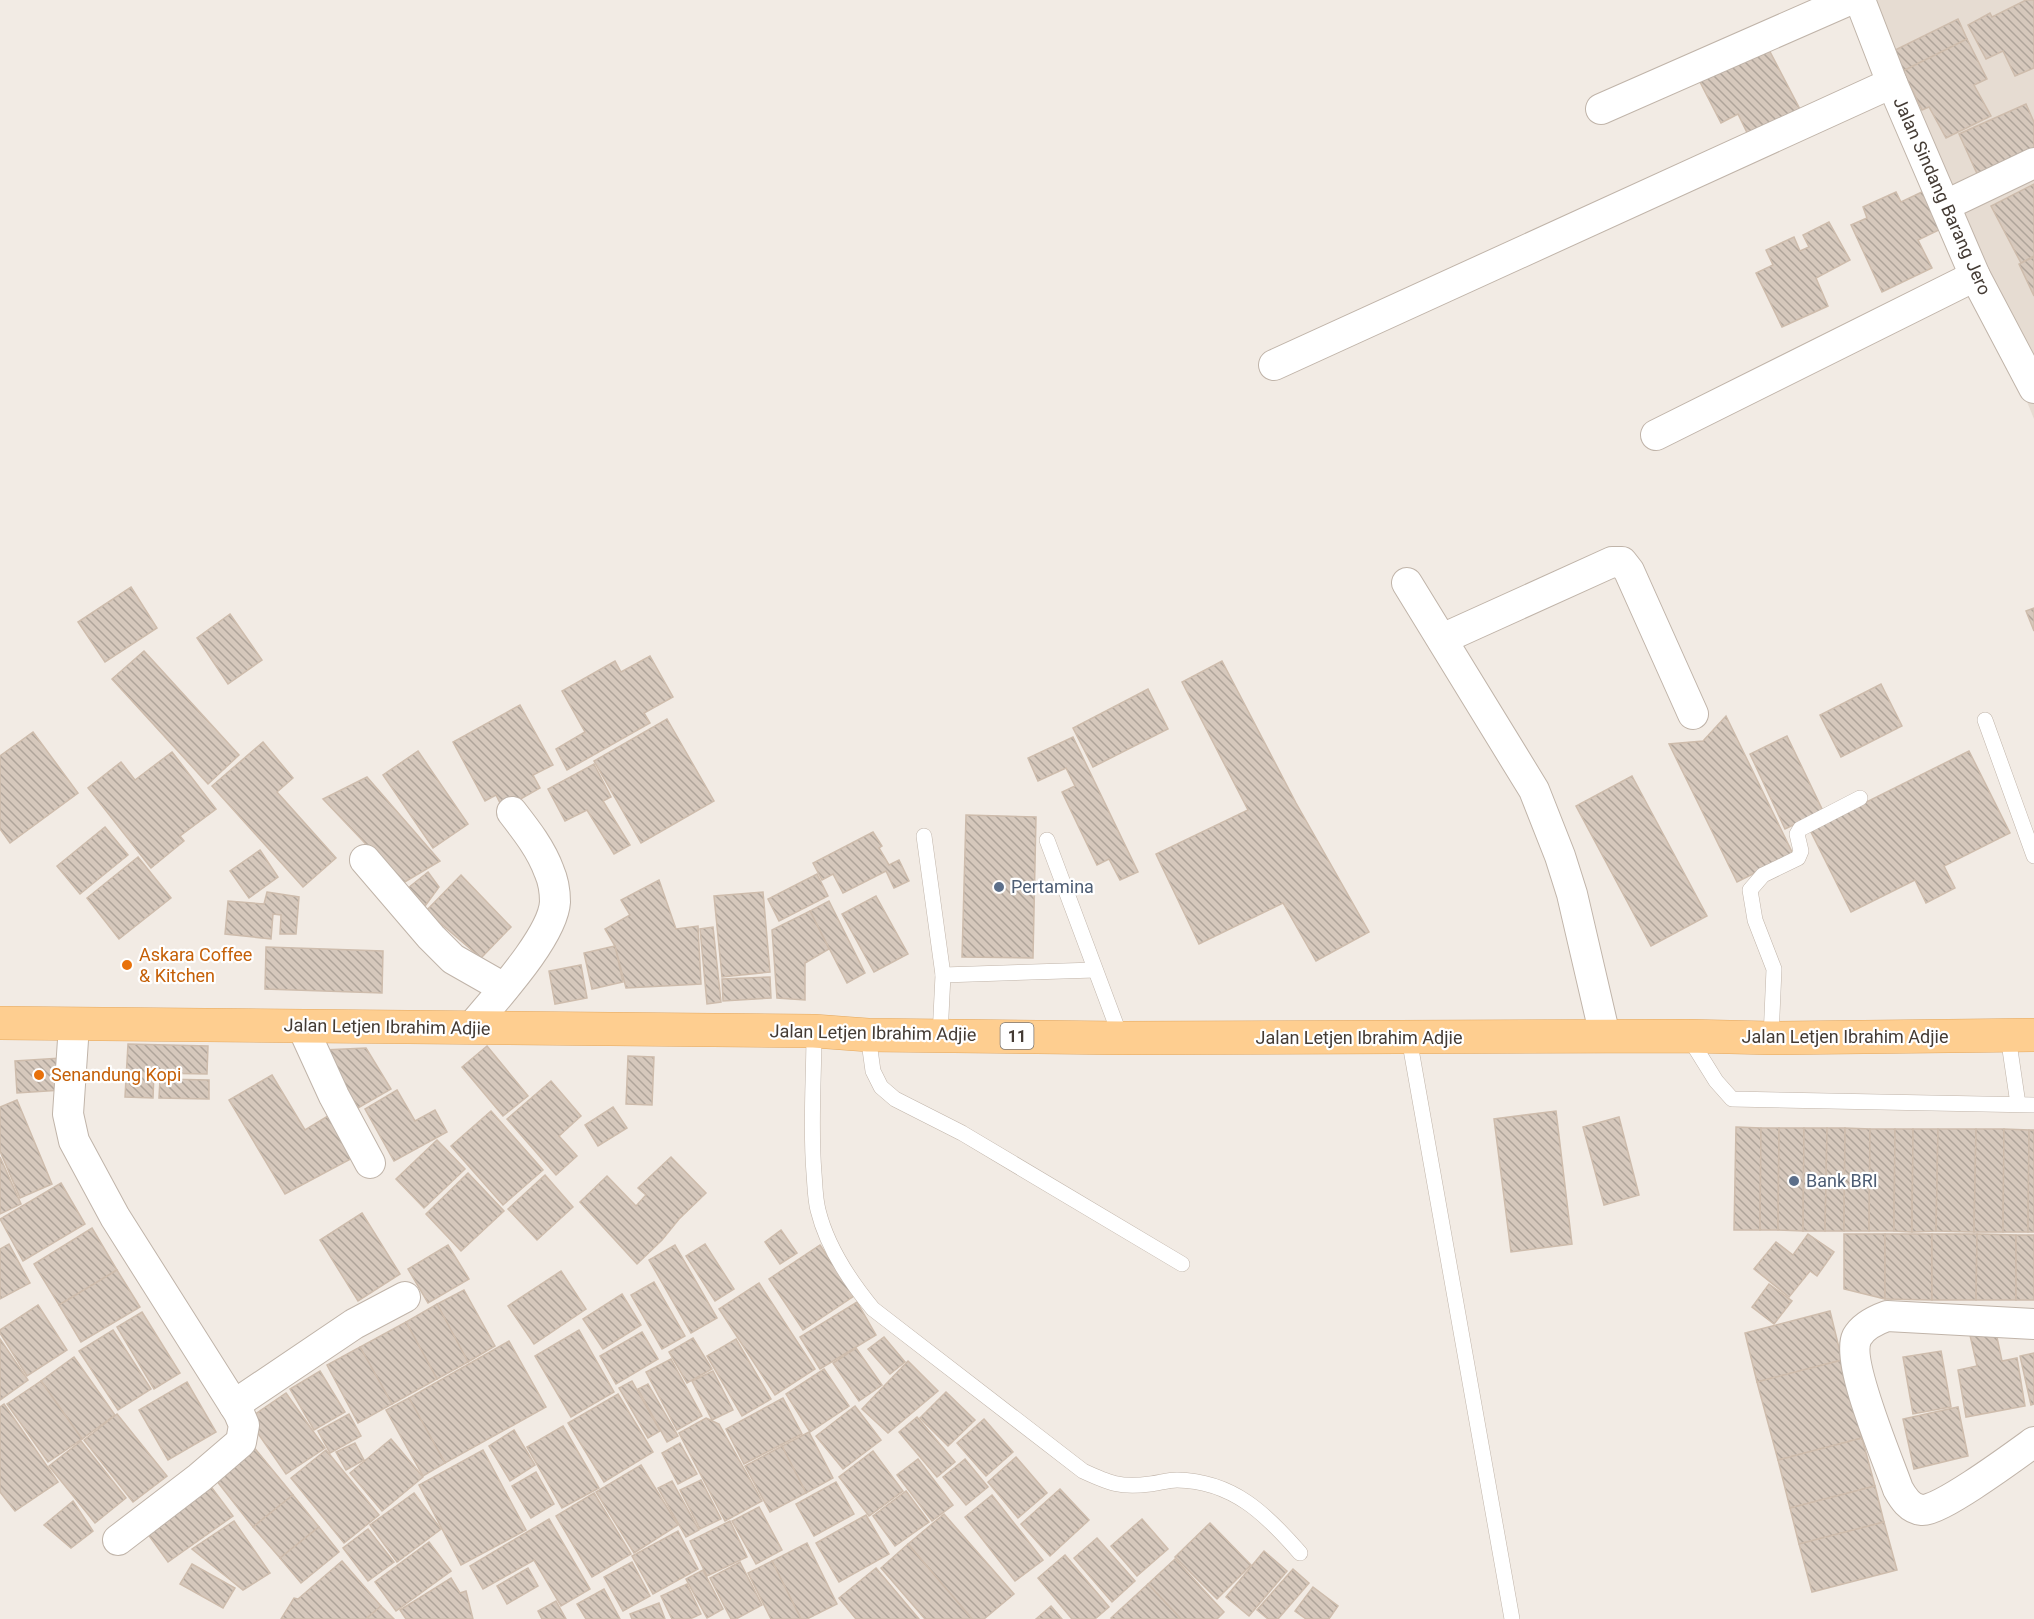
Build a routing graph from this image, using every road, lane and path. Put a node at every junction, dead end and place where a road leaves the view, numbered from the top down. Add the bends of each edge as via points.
1 (1849, 0) edge
2 (1860, 0) edge
3 (1892, 83) junction
4 (1601, 109) dead end
5 (2034, 163) edge
6 (1946, 205) junction
7 (1976, 276) junction
8 (1274, 365) dead end
9 (2034, 388) edge
10 (1656, 435) dead end
11 (1407, 583) dead end
12 (1442, 639) junction
13 (1693, 714) dead end
14 (1985, 720) dead end
15 (1860, 798) dead end
16 (512, 812) dead end
17 (924, 836) dead end
18 (1047, 840) dead end
19 (2034, 856) edge
20 (365, 860) dead end
21 (1095, 970) junction
22 (943, 975) junction
23 (504, 988) junction
24 (0, 1023) edge
25 (74, 1024) junction
26 (302, 1026) junction
27 (471, 1028) junction
28 (814, 1031) junction
29 (868, 1035) junction
30 (940, 1035) junction
31 (1605, 1036) junction
32 (1688, 1036) junction
33 (2021, 1036) edge
34 (1121, 1038) junction
35 (1409, 1038) junction
36 (1771, 1038) junction
37 (2018, 1104) junction
38 (2034, 1105) edge
39 (370, 1163) dead end
40 (1182, 1264) dead end
41 (405, 1297) dead end
42 (2034, 1324) edge
43 (234, 1405) junction
44 (2034, 1442) edge
45 (118, 1540) dead end
46 (1300, 1553) dead end
47 (1512, 1619) edge

1 - 4 street
2 - 3 street, Jalan Sindang Barang Jero
3 - 6 street, Jalan Sindang Barang Jero
3 - 8 street
5 - 6 street
6 - 7 street, Jalan Sindang Barang Jero
7 - 9 street, Jalan Sindang Barang Jero
7 - 10 street
11 - 12 street
12 - 13 street via 1618,561 1629,571
12 - 31 street via 1534,790 1572,894
14 - 19 lane
15 - 36 lane via 1800,829 1798,858 1763,875 1750,891 1755,921 1774,969
16 - 23 street via 549,869 555,903 541,936
17 - 22 lane
18 - 21 lane
20 - 23 street via 453,958
21 - 22 lane
21 - 34 lane
22 - 30 lane
23 - 27 street
24 - 25 main road, Jalan Letjen Ibrahim Adjie / 11
25 - 26 main road, Jalan Letjen Ibrahim Adjie / 11
25 - 43 street via 68,1114 74,1141 115,1217
26 - 27 main road, Jalan Letjen Ibrahim Adjie / 11
26 - 39 street
27 - 28 main road, Jalan Letjen Ibrahim Adjie / 11
28 - 29 main road, Jalan Letjen Ibrahim Adjie / 11
28 - 46 lane via 812,1144 818,1209 838,1259 873,1309 1083,1471 1110,1484 1176,1480 1201,1482 1237,1494 1275,1524
29 - 30 main road, Jalan Letjen Ibrahim Adjie / 11
29 - 40 lane via 873,1071 881,1087 895,1099 962,1133
30 - 34 main road, Jalan Letjen Ibrahim Adjie / 11
31 - 32 main road, Jalan Letjen Ibrahim Adjie / 11
31 - 35 main road, Jalan Letjen Ibrahim Adjie / 11
32 - 36 main road, Jalan Letjen Ibrahim Adjie / 11
32 - 37 lane via 1732,1099
33 - 36 main road, Jalan Letjen Ibrahim Adjie / 11
33 - 37 lane
34 - 35 main road, Jalan Letjen Ibrahim Adjie / 11
35 - 47 lane
37 - 38 lane
41 - 43 street via 354,1324
42 - 44 street via 1887,1316 1862,1331 1854,1351 1859,1377 1898,1488 1917,1509 1933,1509
43 - 45 street via 244,1425 241,1442

